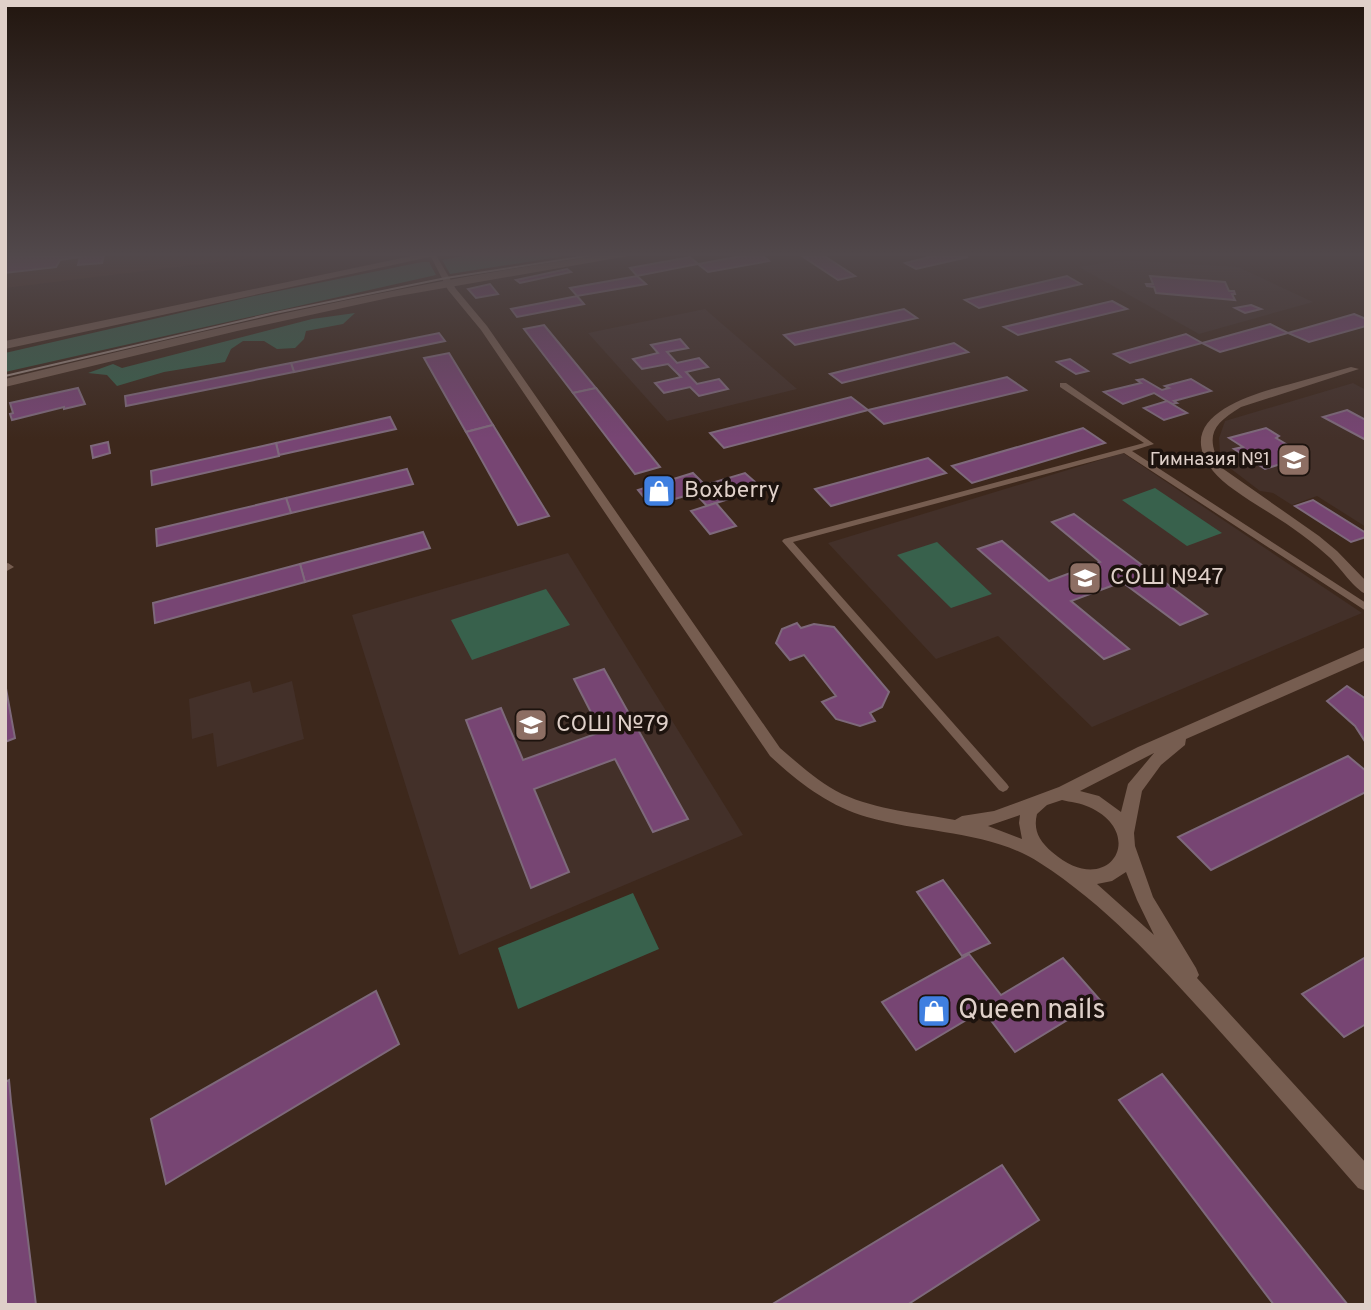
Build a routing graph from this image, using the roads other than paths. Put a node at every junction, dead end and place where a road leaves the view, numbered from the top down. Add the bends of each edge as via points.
1 (135, 316) edge
2 (284, 316) edge
3 (474, 316) edge
4 (5, 345) edge
5 (1354, 369) dead end
6 (5, 383) edge
7 (1063, 385) dead end
8 (1126, 451) junction
9 (1366, 590) edge
10 (1366, 608) edge
11 (1366, 652) edge
12 (1192, 731) junction
13 (1003, 787) dead end
14 (1062, 793) junction
15 (1037, 801) junction
16 (954, 825) junction
17 (1126, 831) junction
18 (1129, 851) junction
19 (1046, 858) junction
20 (1068, 872) junction
21 (1205, 1000) junction
22 (1366, 1180) edge

1 - 4 main road
2 - 6 main road
3 - 16 street via 775,752 835,798 869,811
5 - 9 street via 1229,407 1210,426 1207,443 1208,457 1218,470 1321,542
7 - 8 street via 1150,444
8 - 10 street
8 - 13 street via 787,541
11 - 12 street
12 - 14 street
12 - 17 street via 1155,761 1134,789
14 - 15 street
14 - 17 street via 1106,808
15 - 16 street via 996,818
15 - 19 street via 1027,817 1028,831
16 - 19 street via 997,835
17 - 18 street
18 - 20 street via 1116,871 1102,876
18 - 21 street via 1135,878 1156,923
19 - 20 street
20 - 21 street via 1107,901
21 - 22 street

